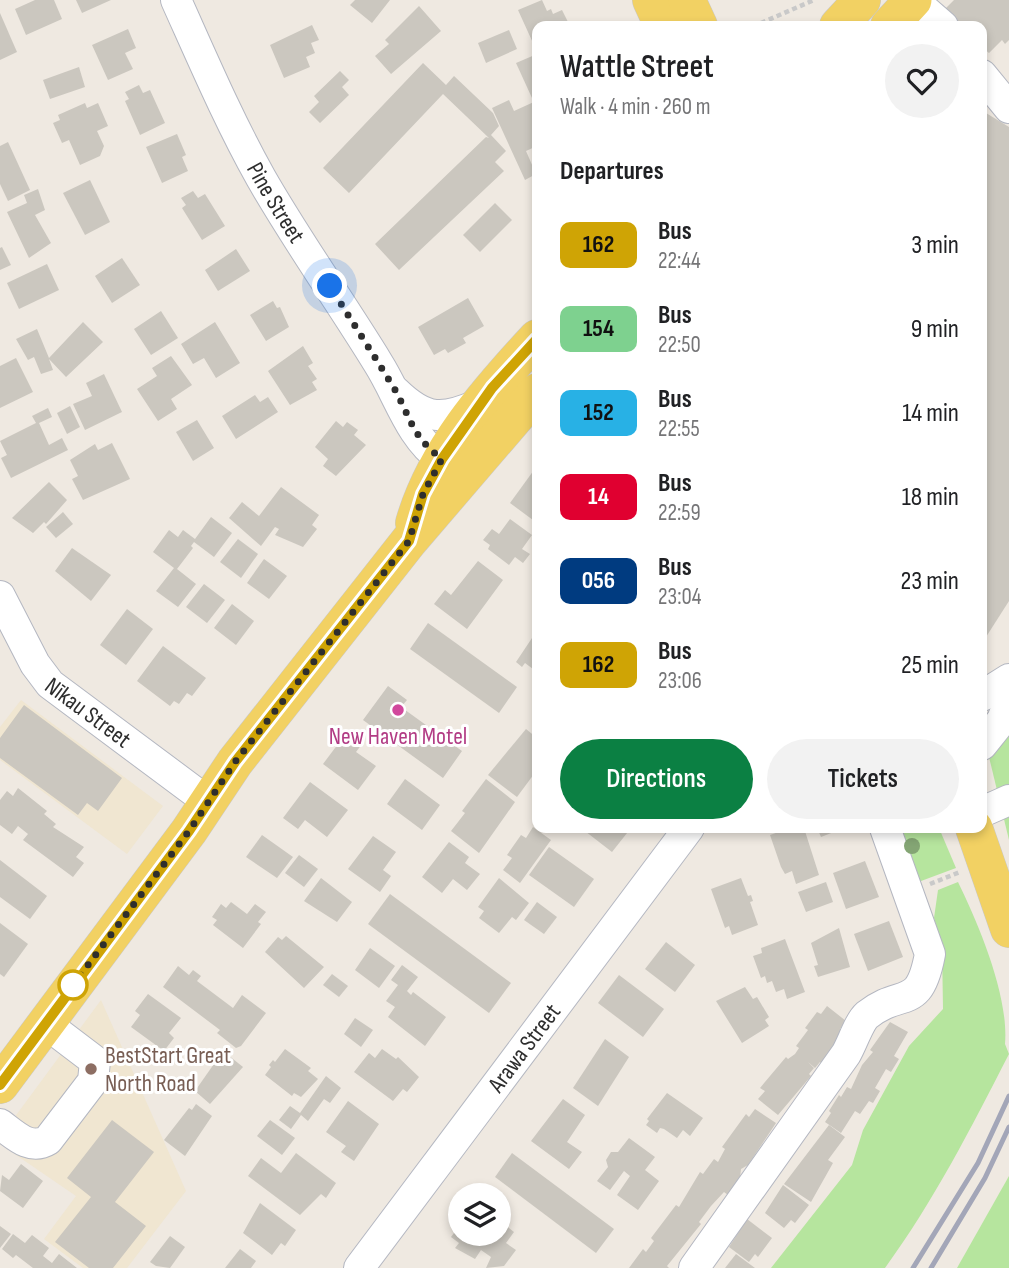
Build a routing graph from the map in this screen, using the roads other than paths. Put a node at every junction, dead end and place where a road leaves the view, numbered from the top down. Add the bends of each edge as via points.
1 (176, 0) edge
2 (651, 0) edge
3 (687, 0) edge
4 (862, 0) edge
5 (930, 15) edge
6 (661, 21) edge
7 (697, 21) edge
8 (843, 21) edge
9 (908, 21) edge
10 (987, 66) edge
11 (987, 81) edge
12 (1009, 86) edge
13 (987, 99) edge
14 (1009, 110) edge
15 (987, 112) edge
16 (1009, 123) edge
17 (532, 344) edge
18 (396, 392) junction
19 (532, 398) edge
20 (479, 404) junction
21 (497, 441) junction
22 (442, 459) junction
23 (409, 541) junction
24 (0, 596) edge
25 (1009, 679) edge
26 (987, 693) edge
27 (1009, 702) edge
28 (987, 739) edge
29 (1009, 800) edge
30 (207, 801) junction
31 (987, 810) edge
32 (685, 833) edge
33 (887, 833) edge
34 (976, 833) edge
35 (1009, 929) edge
36 (46, 1023) junction
37 (0, 1085) edge
38 (0, 1124) edge
39 (359, 1268) edge
40 (694, 1268) edge

1 - 18 street, Pine Street via 262,179
2 - 6 main road
3 - 7 main road
4 - 8 main road
5 - 9 main road
10 - 12 street
11 - 14 street
13 - 14 street
15 - 16 street
17 - 20 main road
18 - 20 street, Pine Street via 439,417
18 - 22 street, Pine Street via 416,436
19 - 21 main road
20 - 22 main road
21 - 22 main road via 458,461
21 - 23 main road
22 - 23 main road via 423,494
23 - 30 main road
24 - 30 street, Nīkau Street via 22,643 50,684
25 - 26 street
27 - 28 street
29 - 31 street
30 - 36 main road
32 - 39 street, Arawa Street
33 - 40 street via 930,954 926,975 918,993 864,1018 846,1054
34 - 35 main road
36 - 37 main road
36 - 38 street via 95,1061 93,1081 40,1145 29,1144

